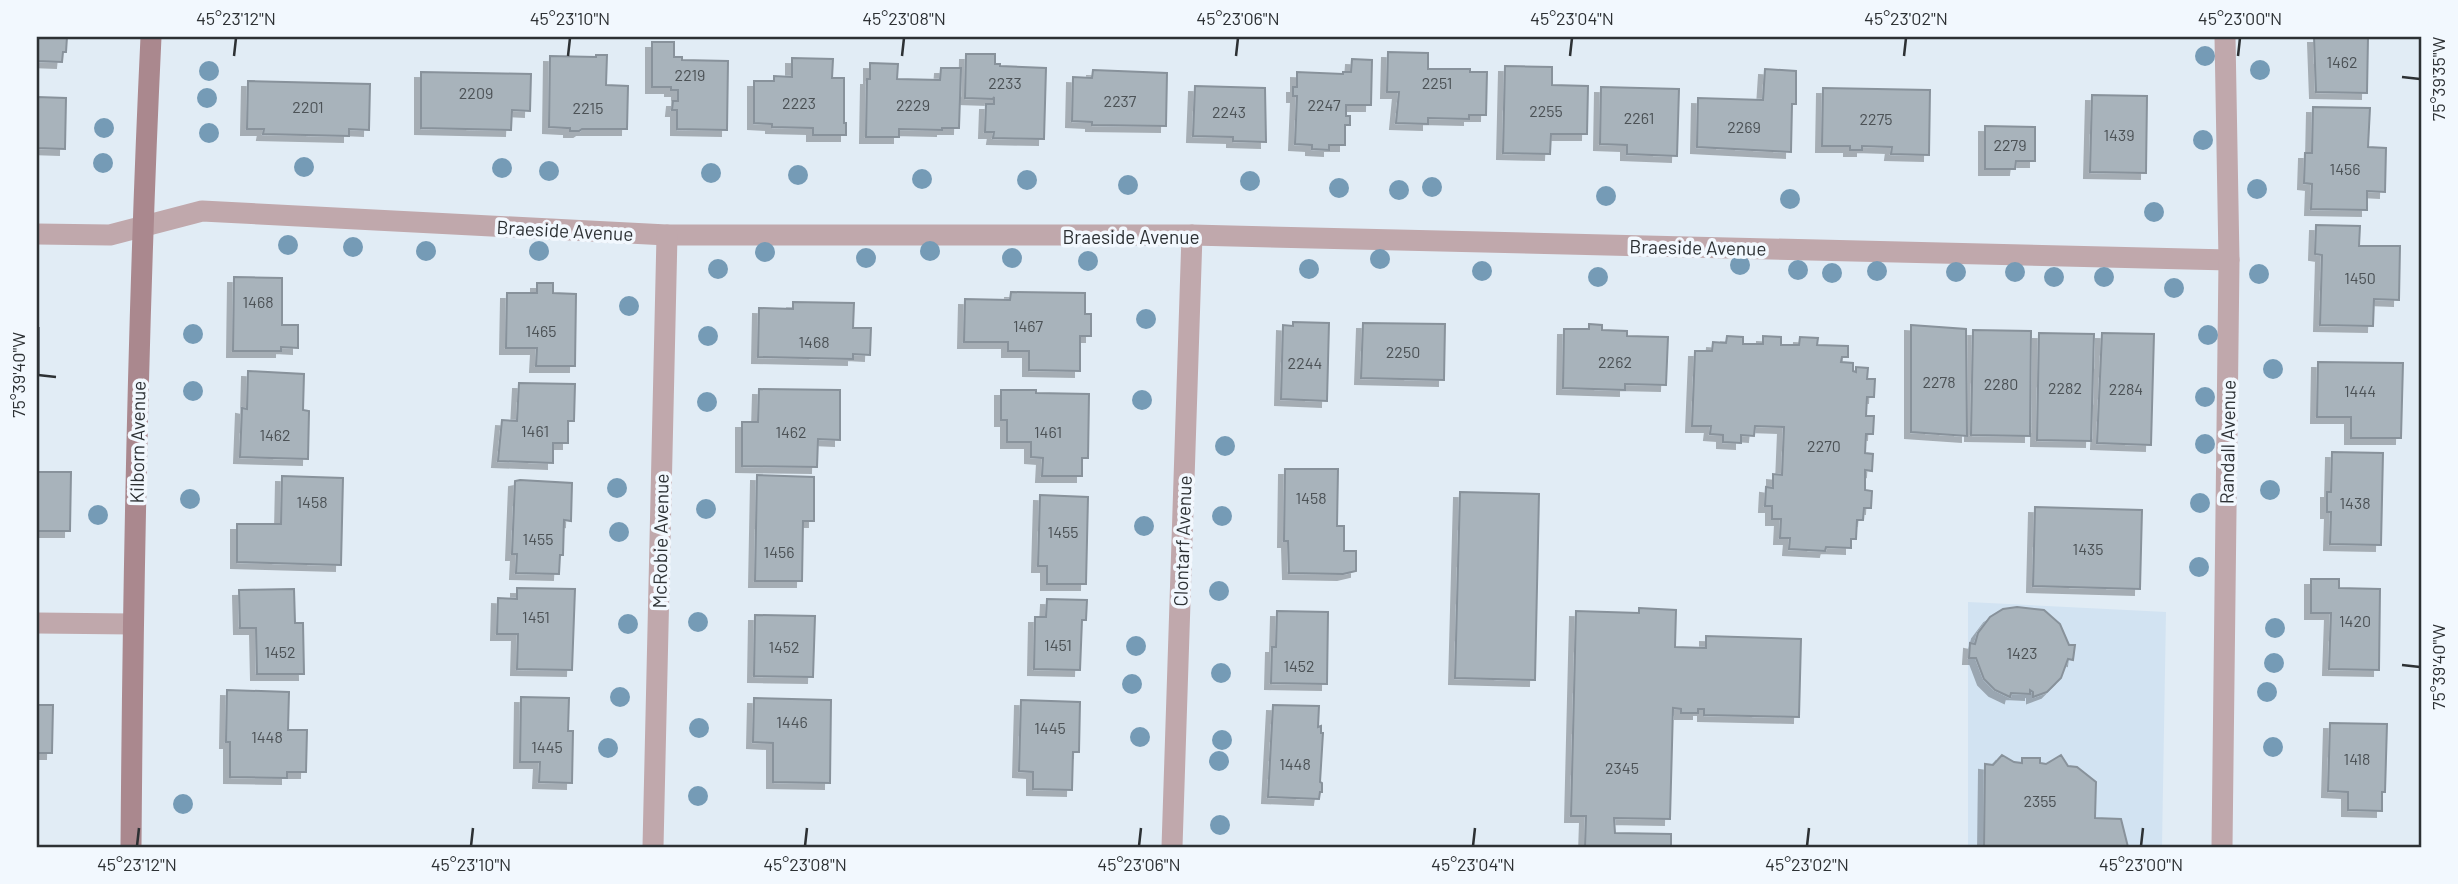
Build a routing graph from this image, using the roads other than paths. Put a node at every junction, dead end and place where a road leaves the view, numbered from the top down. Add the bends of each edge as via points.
1 (151, 37) edge
2 (2225, 37) edge
3 (142, 227) junction
4 (37, 234) edge
5 (667, 235) junction
6 (1192, 235) junction
7 (2230, 260) junction
8 (37, 623) edge
9 (133, 624) junction
10 (131, 847) edge
11 (653, 847) edge
12 (1172, 847) edge
13 (2222, 847) edge

1 - 3 street, Kilborn Avenue
2 - 7 street, Randall Avenue
3 - 4 street, Braeside Avenue via 110,235
3 - 5 street, Braeside Avenue via 202,211
3 - 9 street, Kilborn Avenue
5 - 6 street, Braeside Avenue
5 - 11 street, McRobie Avenue
6 - 7 street, Braeside Avenue
6 - 12 street, Clontarf Avenue
7 - 13 street, Randall Avenue
8 - 9 street
9 - 10 street, Kilborn Avenue

